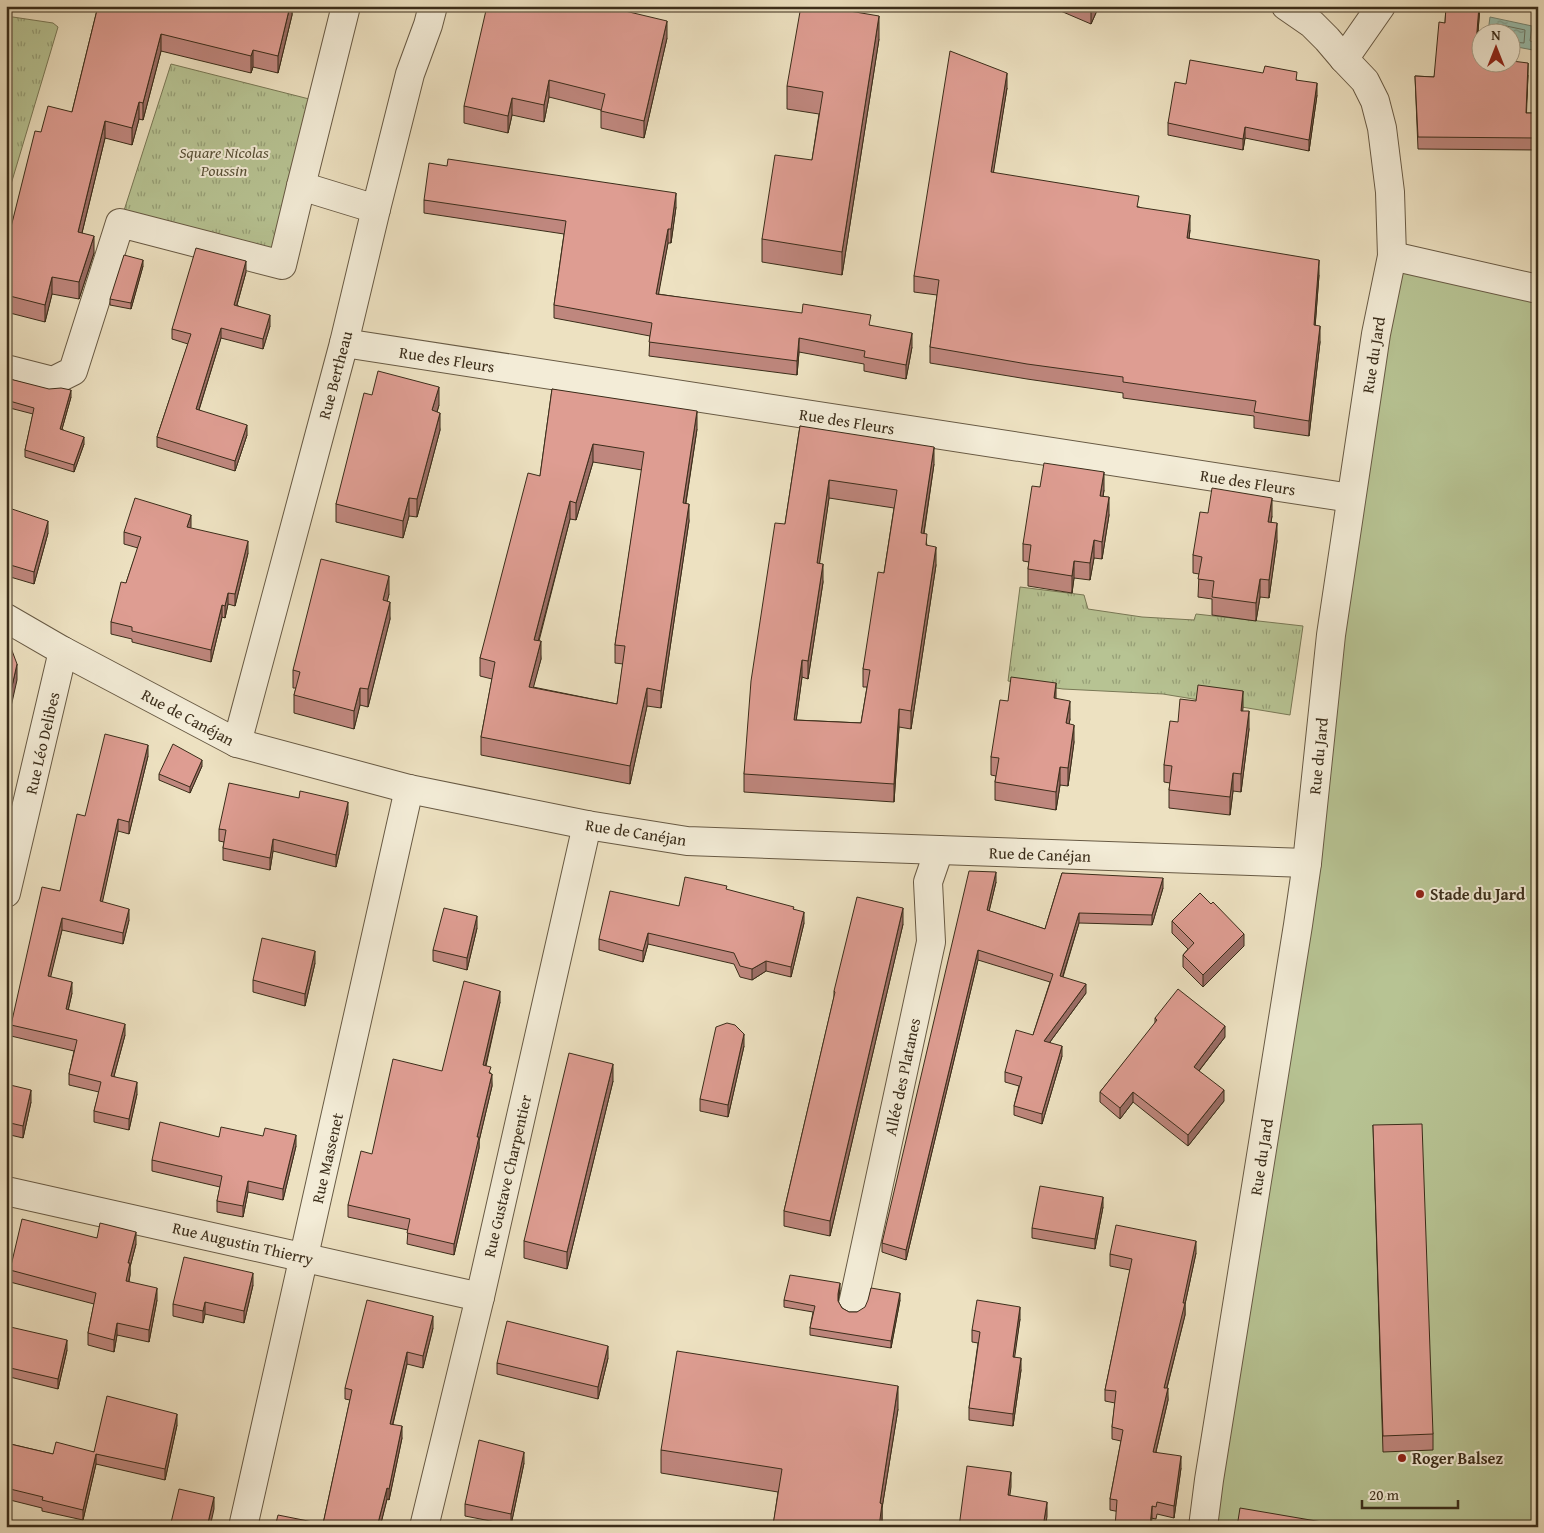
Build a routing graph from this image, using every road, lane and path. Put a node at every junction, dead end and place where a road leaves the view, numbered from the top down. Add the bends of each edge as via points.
1 (346, 6) edge
2 (433, 6) edge
3 (1286, 6) edge
4 (1381, 6) edge
5 (1344, 59) junction
6 (301, 186) junction
7 (376, 209) junction
8 (1392, 256) junction
9 (1538, 289) edge
10 (344, 343) junction
11 (6, 369) edge
12 (1351, 498) junction
13 (6, 618) edge
14 (63, 651) junction
15 (237, 743) junction
16 (409, 789) junction
17 (587, 824) junction
18 (939, 850) junction
19 (1307, 863) junction
20 (6, 893) edge
21 (6, 1191) edge
22 (305, 1257) junction
23 (480, 1297) junction
24 (853, 1304) dead end
25 (243, 1527) edge
26 (424, 1527) edge
27 (1203, 1527) edge

1 - 6 street
2 - 7 street, Rue Bertheau via 410,74
3 - 5 street, Rue du Jard via 1312,24
4 - 5 street
5 - 8 street, Rue du Jard via 1365,81 1375,101 1382,128 1391,204
6 - 7 street
6 - 11 street via 282,265 120,224 73,371 53,381
7 - 10 street, Rue Bertheau
8 - 9 street
8 - 12 street, Rue du Jard via 1376,334
10 - 12 street, Rue des Fleurs
10 - 15 street, Rue Bertheau
12 - 19 street, Rue du Jard via 1331,635
13 - 14 street, Rue de Canéjan
14 - 15 street, Rue de Canéjan
14 - 20 street, Rue Léo Delibes
15 - 16 street, Rue de Canéjan
16 - 17 street, Rue de Canéjan
16 - 22 street, Rue Massenet
17 - 18 street, Rue de Canéjan via 687,841
17 - 23 street, Rue Gustave Charpentier
18 - 19 street, Rue de Canéjan
18 - 24 street, Allée des Platanes via 928,882 931,942
19 - 27 street, Rue du Jard
21 - 22 street, Rue Augustin Thierry
22 - 23 street, Rue Augustin Thierry
22 - 25 street, Rue Massenet
23 - 26 street, Rue Gustave Charpentier

